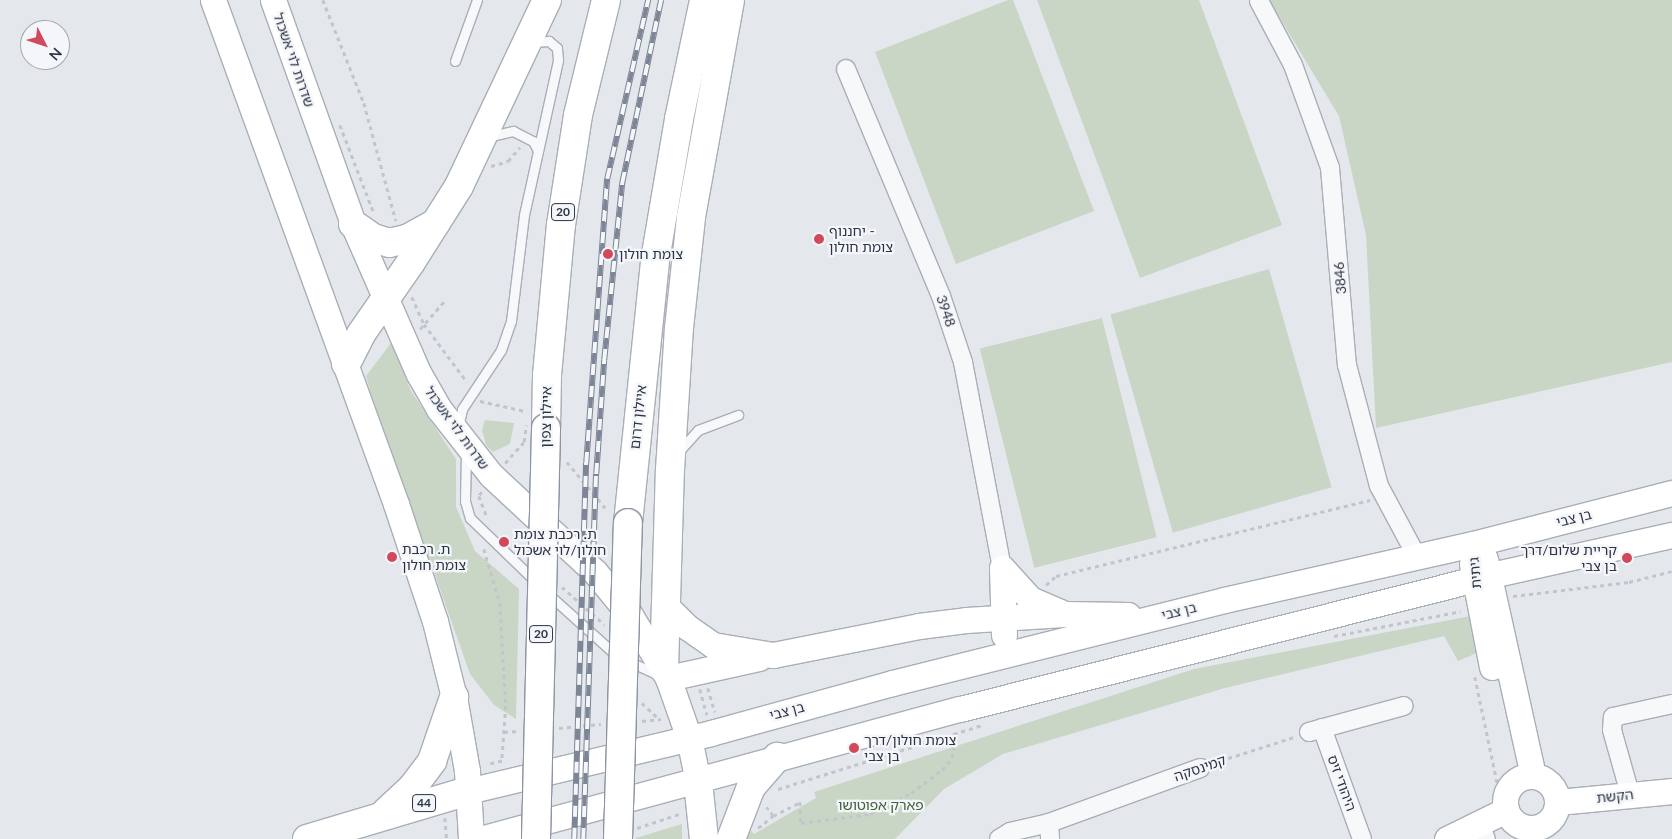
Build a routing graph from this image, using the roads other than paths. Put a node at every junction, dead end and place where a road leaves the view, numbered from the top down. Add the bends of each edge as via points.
1 (213, 0) edge
2 (273, 0) edge
3 (477, 0) edge
4 (547, 0) edge
5 (606, 0) edge
6 (704, 0) edge
7 (730, 0) edge
8 (1259, 1) dead end
9 (527, 43) junction
10 (455, 61) dead end
11 (846, 69) dead end
12 (480, 143) junction
13 (537, 149) junction
14 (438, 222) junction
15 (353, 224) junction
16 (385, 301) junction
17 (346, 364) junction
18 (738, 415) dead end
19 (463, 440) junction
20 (670, 470) junction
21 (1672, 493) edge
22 (1672, 535) edge
23 (1473, 544) junction
24 (1417, 557) junction
25 (1002, 568) junction
26 (1483, 578) junction
27 (665, 604) junction
28 (1064, 614) junction
29 (1160, 616) junction
30 (1006, 618) junction
31 (773, 655) junction
32 (993, 658) junction
33 (666, 674) junction
34 (454, 697) junction
35 (1672, 704) edge
36 (1404, 706) dead end
37 (689, 738) junction
38 (777, 757) junction
39 (1200, 768) road end
40 (468, 781) junction
41 (1672, 791) edge
42 (700, 794) junction
43 (1630, 794) junction
44 (1561, 802) junction
45 (1503, 804) edge
46 (381, 816) junction
47 (1050, 831) edge
48 (743, 834) edge
49 (622, 836) edge
50 (306, 839) edge
51 (471, 839) edge
52 (480, 839) edge
53 (536, 839) edge
54 (704, 839) edge
55 (999, 839) edge
56 (1362, 839) edge
57 (1447, 839) edge

1 - 17 main road
2 - 15 main road, שדרות לוי אשכול
3 - 10 lane
4 - 9 highway
5 - 53 highway, איילון צפון / 20, bridge via 578,114 561,225 547,374
6 - 49 highway, איילון דרום, bridge via 657,244 628,523
7 - 20 highway via 691,217 679,328
8 - 24 street, 3846 via 1293,66 1330,168 1347,365 1384,497
9 - 12 highway
9 - 13 lane via 544,39 554,44 559,53
11 - 25 street, 3948 via 941,296 962,362
12 - 13 lane via 500,132 513,131 533,141
12 - 14 highway
13 - 19 lane via 524,215 509,332 501,350 462,409
14 - 15 highway via 407,239 389,243 373,238
14 - 16 highway
15 - 16 main road, שדרות לוי אשכול
16 - 17 highway via 360,334
16 - 19 main road, שדרות לוי אשכול via 427,390
17 - 34 main road via 429,603
18 - 20 lane via 691,435
19 - 33 main road, שדרות לוי אשכול via 502,488 565,542 608,586
19 - 33 lane via 466,509 480,530 611,651 628,662
20 - 27 highway
21 - 23 main road, בן צבי
22 - 26 main road
23 - 24 main road, בן צבי
23 - 26 main road, גיתית
24 - 29 main road, בן צבי
25 - 28 main road via 1030,598
25 - 30 main road
26 - 38 main road
26 - 45 main road, גיתית via 1475,611
27 - 31 main road via 687,627 713,645
27 - 33 highway
28 - 29 main road
28 - 30 main road
29 - 32 main road, בן צבי
30 - 31 main road via 919,626
30 - 32 main road via 1004,640
31 - 33 main road
32 - 37 main road, בן צבי
33 - 37 main road, שדרות לוי אשכול
34 - 40 main road
34 - 46 highway via 427,770
35 - 43 street via 1613,717 1612,730
36 - 56 street, היהודי זיס via 1316,730
37 - 40 main road, 44
37 - 42 main road, שדרות לוי אשכול
38 - 42 main road
38 - 48 highway via 751,787
39 - 47 street, קמינסקה
40 - 46 highway, 44
40 - 51 main road
41 - 43 main road, הקשת
42 - 52 main road
42 - 54 highway
43 - 44 main road, הקשת
44 - 45 main road via 1548,781
44 - 45 main road via 1547,824 1531,829 1515,824
45 - 57 main road
46 - 50 highway, 44
47 - 55 street, קמינסקה via 1010,832

